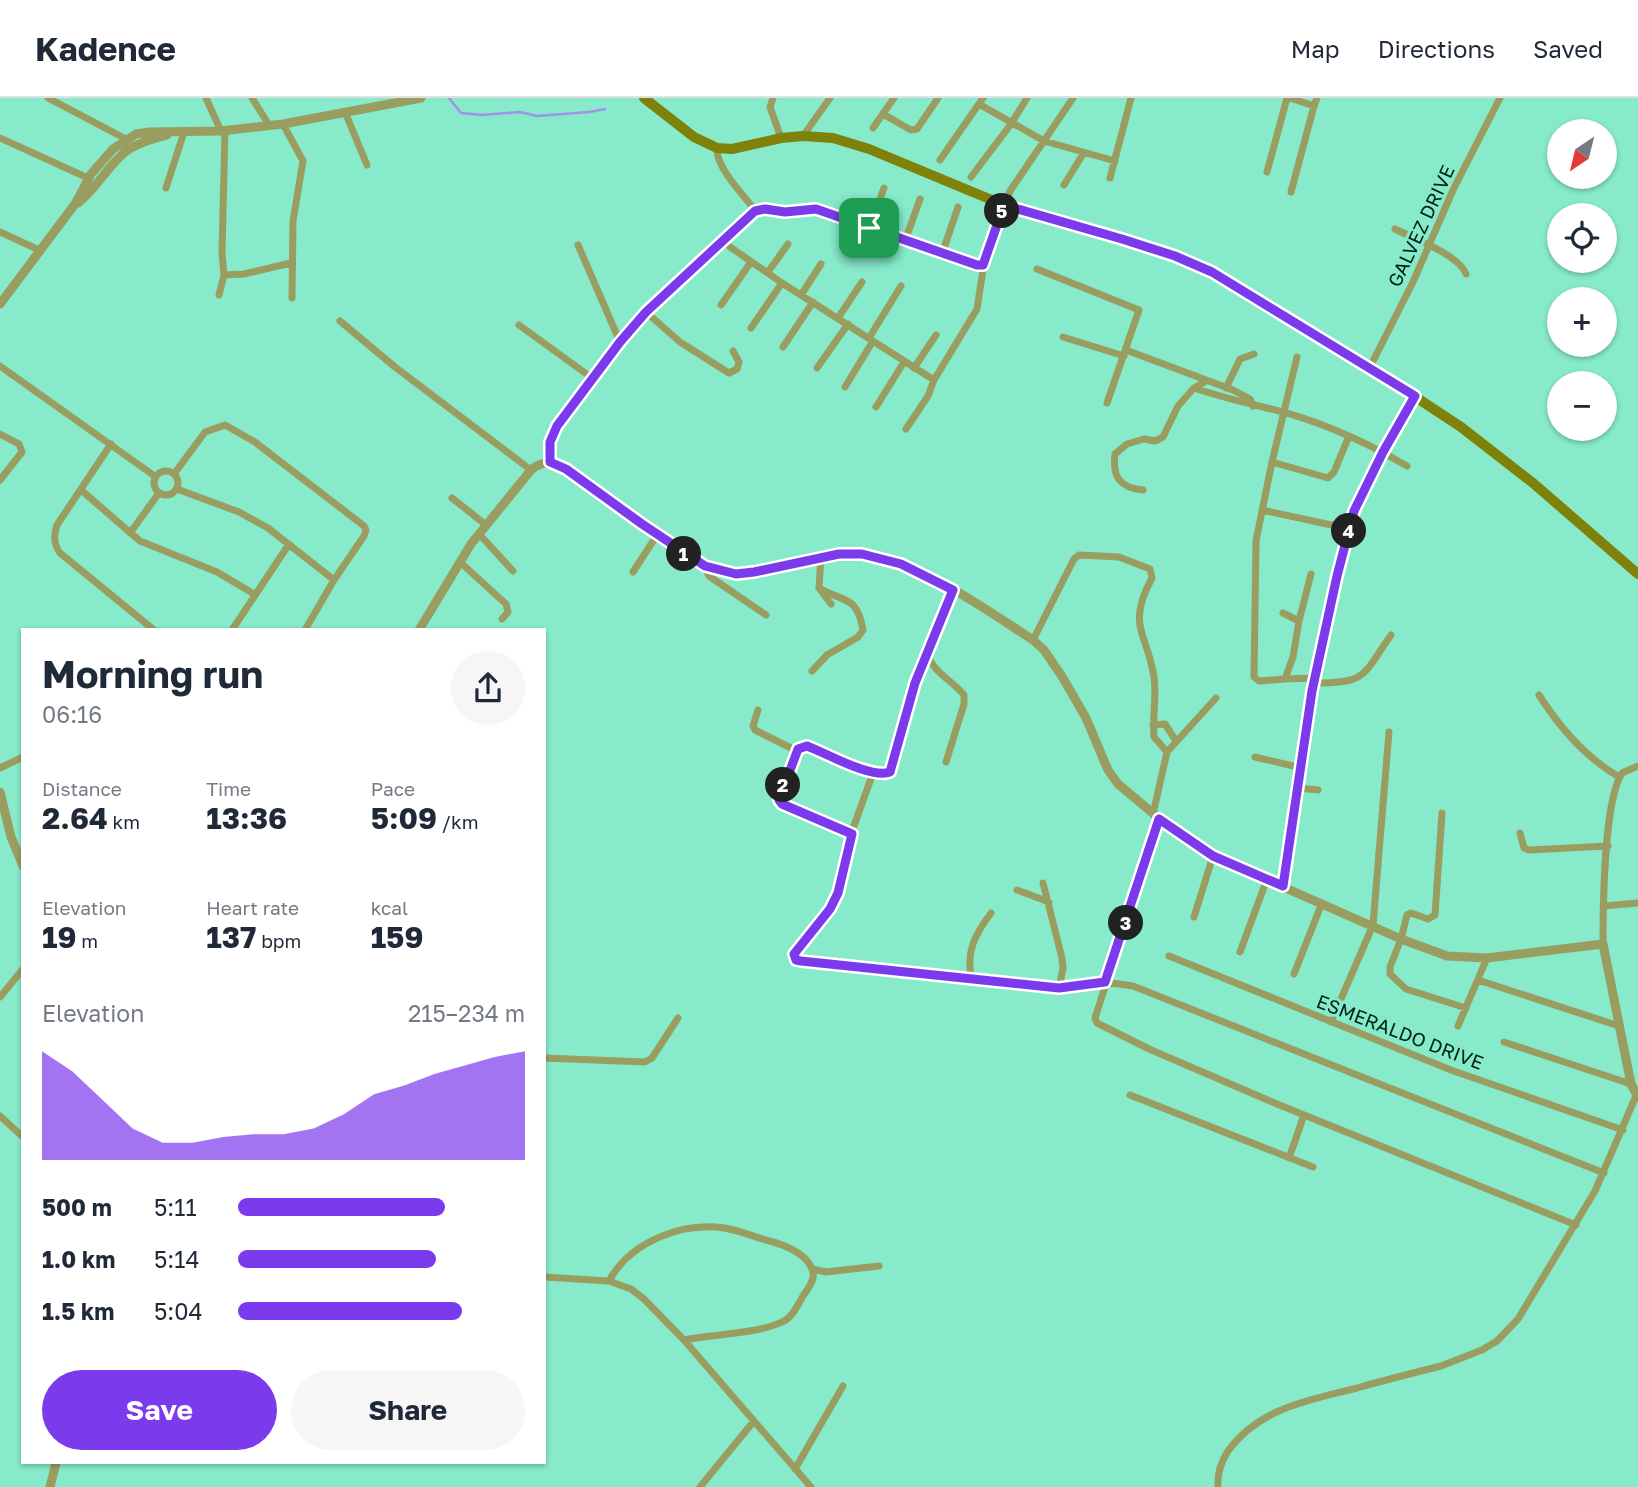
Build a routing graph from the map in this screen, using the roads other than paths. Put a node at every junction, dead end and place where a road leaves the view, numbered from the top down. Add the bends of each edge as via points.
1 (48, 98) edge
2 (206, 98) edge
3 (252, 98) edge
4 (421, 98) edge
5 (644, 98) edge
6 (773, 98) edge
7 (830, 98) edge
8 (894, 98) edge
9 (937, 98) edge
10 (1027, 98) edge
11 (1073, 98) edge
12 (1131, 98) edge
13 (1288, 98) edge
14 (1500, 98) edge
15 (981, 101) edge
16 (655, 102) edge
17 (1315, 102) edge
18 (345, 112) junction
19 (883, 114) junction
20 (283, 124) junction
21 (1011, 124) junction
22 (269, 125) junction
23 (873, 128) dead end
24 (223, 130) junction
25 (180, 132) junction
26 (803, 136) junction
27 (0, 138) edge
28 (781, 138) junction
29 (126, 139) junction
30 (1044, 141) junction
31 (717, 148) junction
32 (1083, 153) junction
33 (940, 160) dead end
34 (1115, 161) junction
35 (367, 165) dead end
36 (1267, 172) dead end
37 (971, 177) dead end
38 (88, 178) junction
39 (1110, 178) dead end
40 (1064, 185) dead end
41 (166, 188) dead end
42 (884, 188) dead end
43 (1291, 192) dead end
44 (920, 199) dead end
45 (75, 204) junction
46 (1004, 205) junction
47 (958, 207) dead end
48 (755, 211) junction
49 (869, 228) junction
50 (1395, 229) dead end
51 (0, 232) edge
52 (905, 241) junction
53 (723, 242) junction
54 (788, 244) dead end
55 (578, 246) dead end
56 (1429, 246) junction
57 (39, 250) junction
58 (942, 254) junction
59 (751, 262) junction
60 (291, 263) junction
61 (821, 264) dead end
62 (983, 265) junction
63 (1037, 269) dead end
64 (768, 272) junction
65 (1466, 274) dead end
66 (224, 275) junction
67 (862, 282) dead end
68 (782, 284) junction
69 (901, 286) dead end
70 (219, 295) dead end
71 (801, 295) junction
72 (292, 298) dead end
73 (813, 302) junction
74 (0, 304) edge
75 (721, 305) dead end
76 (646, 312) junction
77 (838, 318) junction
78 (340, 321) dead end
79 (848, 324) junction
80 (519, 325) dead end
81 (751, 328) dead end
82 (936, 335) dead end
83 (1063, 337) dead end
84 (871, 339) junction
85 (620, 342) junction
86 (783, 347) dead end
87 (733, 351) dead end
88 (1125, 353) junction
89 (1254, 354) dead end
90 (1297, 357) dead end
91 (904, 362) junction
92 (0, 366) edge
93 (817, 368) dead end
94 (914, 368) junction
95 (1370, 368) junction
96 (592, 378) junction
97 (934, 380) junction
98 (1206, 381) junction
99 (845, 387) dead end
100 (1194, 388) junction
101 (1226, 388) junction
102 (1415, 396) junction
103 (1107, 403) dead end
104 (1253, 406) junction
105 (876, 407) dead end
106 (1285, 414) junction
107 (906, 429) dead end
108 (0, 434) edge
109 (1349, 436) junction
110 (111, 444) junction
111 (1383, 452) junction
112 (550, 462) junction
113 (1272, 462) junction
114 (1407, 466) dead end
115 (531, 470) junction
116 (174, 474) junction
117 (156, 477) junction
118 (0, 480) edge
119 (177, 489) junction
120 (81, 490) junction
121 (1143, 490) dead end
122 (159, 493) junction
123 (452, 498) dead end
124 (1262, 510) junction
125 (486, 525) junction
126 (1350, 529) junction
127 (130, 533) junction
128 (479, 534) junction
129 (657, 535) junction
130 (289, 544) junction
131 (821, 557) junction
132 (460, 562) junction
133 (705, 566) junction
134 (513, 571) dead end
135 (633, 572) dead end
136 (1311, 574) dead end
137 (1638, 574) edge
138 (334, 580) junction
139 (819, 588) junction
140 (953, 590) junction
141 (254, 594) junction
142 (831, 604) dead end
143 (1283, 613) dead end
144 (766, 615) dead end
145 (502, 619) dead end
146 (1299, 621) junction
147 (151, 628) edge
148 (233, 628) edge
149 (306, 628) edge
150 (420, 628) edge
151 (1391, 635) dead end
152 (1033, 640) junction
153 (926, 652) junction
154 (812, 671) dead end
155 (1285, 679) junction
156 (1314, 681) junction
157 (1539, 695) dead end
158 (1216, 698) dead end
159 (758, 710) dead end
160 (1153, 725) junction
161 (1389, 732) dead end
162 (1176, 741) junction
163 (797, 751) junction
164 (1167, 752) junction
165 (1255, 757) dead end
166 (21, 758) edge
167 (946, 762) dead end
168 (1638, 766) edge
169 (0, 768) edge
170 (1302, 768) junction
171 (873, 773) junction
172 (1619, 777) junction
173 (1299, 789) junction
174 (1318, 790) dead end
175 (0, 792) edge
176 (1442, 813) dead end
177 (1156, 816) junction
178 (1520, 833) dead end
179 (852, 834) junction
180 (1608, 846) junction
181 (1213, 856) junction
182 (21, 861) edge
183 (1267, 879) junction
184 (1043, 883) dead end
185 (1283, 886) junction
186 (1017, 890) dead end
187 (1049, 902) junction
188 (1322, 903) junction
189 (1638, 904) edge
190 (1604, 906) junction
191 (991, 913) dead end
192 (1194, 917) dead end
193 (1373, 925) junction
194 (1401, 939) junction
195 (1603, 944) junction
196 (1240, 952) dead end
197 (1169, 956) dead end
198 (1487, 958) junction
199 (21, 971) edge
200 (1294, 974) dead end
201 (972, 980) junction
202 (1478, 980) junction
203 (1105, 982) junction
204 (1059, 988) junction
205 (0, 997) edge
206 (1466, 1008) junction
207 (678, 1018) dead end
208 (1331, 1022) junction
209 (1458, 1026) dead end
210 (1619, 1026) junction
211 (1504, 1042) dead end
212 (546, 1058) edge
213 (1631, 1084) junction
214 (1130, 1095) dead end
215 (1637, 1097) edge
216 (1304, 1115) junction
217 (0, 1116) edge
218 (1623, 1130) junction
219 (21, 1135) edge
220 (1289, 1158) junction
221 (1313, 1167) dead end
222 (1604, 1173) junction
223 (1576, 1225) junction
224 (879, 1266) dead end
225 (813, 1269) junction
226 (546, 1277) edge
227 (609, 1281) junction
228 (684, 1340) junction
229 (843, 1386) dead end
230 (754, 1421) junction
231 (56, 1464) edge
232 (795, 1469) junction
233 (50, 1487) edge
234 (700, 1487) edge
235 (811, 1487) edge
236 (1219, 1487) edge

1 - 29 street
2 - 24 street
3 - 22 street
4 - 18 street
5 - 16 main road
6 - 28 street via 770,107
7 - 26 street
8 - 19 street
9 - 19 street via 916,129
10 - 21 street
11 - 30 street
12 - 34 street
13 - 17 street
13 - 36 street
14 - 56 street, GALVEZ DRIVE
15 - 21 street
15 - 33 street
16 - 31 main road via 694,137
17 - 43 street
18 - 20 street
18 - 35 street
19 - 23 street
20 - 22 street
20 - 60 street via 303,161
21 - 30 street
21 - 37 street
22 - 24 street
24 - 25 street
24 - 66 street
25 - 29 street via 149,132
25 - 41 street
25 - 45 street via 133,147
26 - 28 main road
26 - 46 main road via 833,138 869,149
27 - 38 street
28 - 31 main road
29 - 38 street
30 - 32 street
30 - 46 street
31 - 48 street via 721,165
32 - 34 street
32 - 40 street
34 - 39 street
38 - 45 street
42 - 49 street
44 - 52 street
45 - 57 street
46 - 62 street
46 - 95 main road via 1135,243 1212,272
47 - 58 street
48 - 49 street via 816,209
48 - 53 street
49 - 52 street
50 - 56 street
51 - 57 street
52 - 58 street
53 - 59 street
53 - 76 street
54 - 64 street
55 - 85 street
56 - 65 street via 1459,264
56 - 95 street, GALVEZ DRIVE
57 - 74 street
58 - 62 street
59 - 64 street
59 - 75 street
60 - 66 street
60 - 72 street
61 - 71 street
62 - 97 street via 977,309
63 - 88 street via 1139,310
64 - 68 street
66 - 70 street
67 - 77 street
68 - 71 street
68 - 81 street
69 - 84 street
71 - 73 street
73 - 77 street
73 - 86 street
76 - 85 street
76 - 87 street via 680,342 729,373 739,362
77 - 79 street
78 - 115 street
79 - 84 street
79 - 93 street
80 - 96 street
82 - 94 street
83 - 88 street
84 - 91 street
84 - 99 street
85 - 96 street
88 - 98 street
88 - 103 street
89 - 101 street via 1240,359
90 - 106 street
91 - 94 street
91 - 105 street
92 - 110 street
94 - 97 street
95 - 102 main road
96 - 112 street via 551,436
97 - 107 street
98 - 100 street
98 - 101 street
100 - 104 street
100 - 121 street via 1178,406 1163,437 1127,444 1115,454 1121,484
101 - 104 street via 1248,397
102 - 111 street
102 - 137 main road via 1495,453
104 - 106 street
106 - 109 street
106 - 113 street
108 - 118 street via 19,444 22,452
109 - 111 street
109 - 113 street via 1335,472 1328,478
110 - 117 street
110 - 120 street
111 - 114 street
111 - 126 street
112 - 115 street
112 - 129 street
113 - 124 street
115 - 125 street
116 - 117 street via 162,472
116 - 119 street
116 - 138 street via 205,432 225,425 237,429 364,526 364,536
117 - 122 street
119 - 122 street via 167,495
119 - 130 street via 239,512
120 - 127 street
120 - 147 street via 57,524 55,547
122 - 127 street
123 - 125 street
124 - 126 street
124 - 155 street via 1256,541 1253,674 1259,681
125 - 128 street
126 - 156 street
127 - 141 street
128 - 132 street
128 - 134 street
129 - 133 street
129 - 135 street
130 - 138 street
130 - 141 street
131 - 133 street via 736,574
131 - 139 street
131 - 140 street via 850,553 882,557
132 - 145 street via 506,604 508,612
132 - 150 street
133 - 144 street via 709,576
136 - 146 street
138 - 149 street
139 - 142 street
139 - 154 street via 855,605 863,630 827,654
140 - 152 street
140 - 153 street
141 - 148 street
143 - 146 street
146 - 155 street
151 - 156 street via 1363,676 1350,681
152 - 160 street via 1079,555 1119,557 1150,569 1152,578 1142,598 1139,631 1154,678
152 - 177 street via 1063,677 1108,770 1133,799
153 - 167 street via 936,672 964,695
153 - 171 street via 892,769
155 - 156 street
156 - 170 street
157 - 172 street via 1575,743
158 - 162 street
159 - 163 street via 755,730
160 - 162 street via 1165,724
160 - 164 street via 1154,737
161 - 193 street
162 - 164 street
163 - 171 street via 807,746
163 - 179 street via 779,800
164 - 177 street
165 - 170 street
166 - 169 street
168 - 172 street
170 - 173 street
171 - 179 street
172 - 180 street
173 - 174 street
173 - 185 street
175 - 182 street
176 - 194 street via 1435,915 1428,919 1407,915
177 - 181 street
177 - 203 street
178 - 180 street via 1529,850
179 - 201 street via 838,893 797,948 796,960
180 - 190 street
181 - 183 street
181 - 192 street
183 - 185 street
183 - 196 street
184 - 187 street
185 - 188 street
186 - 187 street
187 - 204 street via 1062,958
188 - 193 street
188 - 200 street
189 - 190 street
190 - 195 street
191 - 201 street via 971,947 968,965
193 - 194 street
193 - 208 street
194 - 198 street via 1447,956
194 - 206 street via 1390,967 1395,980 1406,989
195 - 198 street
195 - 210 street
197 - 208 street, ESMERALDO DRIVE
198 - 202 street
199 - 205 street
201 - 204 street
202 - 206 street
202 - 210 street
203 - 204 street
203 - 216 street via 1095,1017 1101,1026
203 - 222 street via 1172,1000
206 - 209 street
207 - 212 street via 652,1059 645,1062
208 - 218 street, ESMERALDO DRIVE
210 - 213 street
211 - 213 street, ESMERALDO DRIVE
213 - 215 street
214 - 220 street
215 - 218 street
216 - 220 street
216 - 223 street
217 - 219 street
218 - 222 street
220 - 221 street
222 - 223 street
223 - 236 street via 1518,1319 1497,1341 1441,1366 1282,1409 1233,1444 1219,1470
224 - 225 street via 826,1272
225 - 227 street via 797,1252 780,1244 722,1227 660,1236 631,1253
225 - 228 street via 813,1279 786,1320 765,1328
226 - 227 street
227 - 228 street via 644,1298
228 - 230 street
229 - 232 street
230 - 232 street
230 - 234 street
231 - 233 street
232 - 235 street

